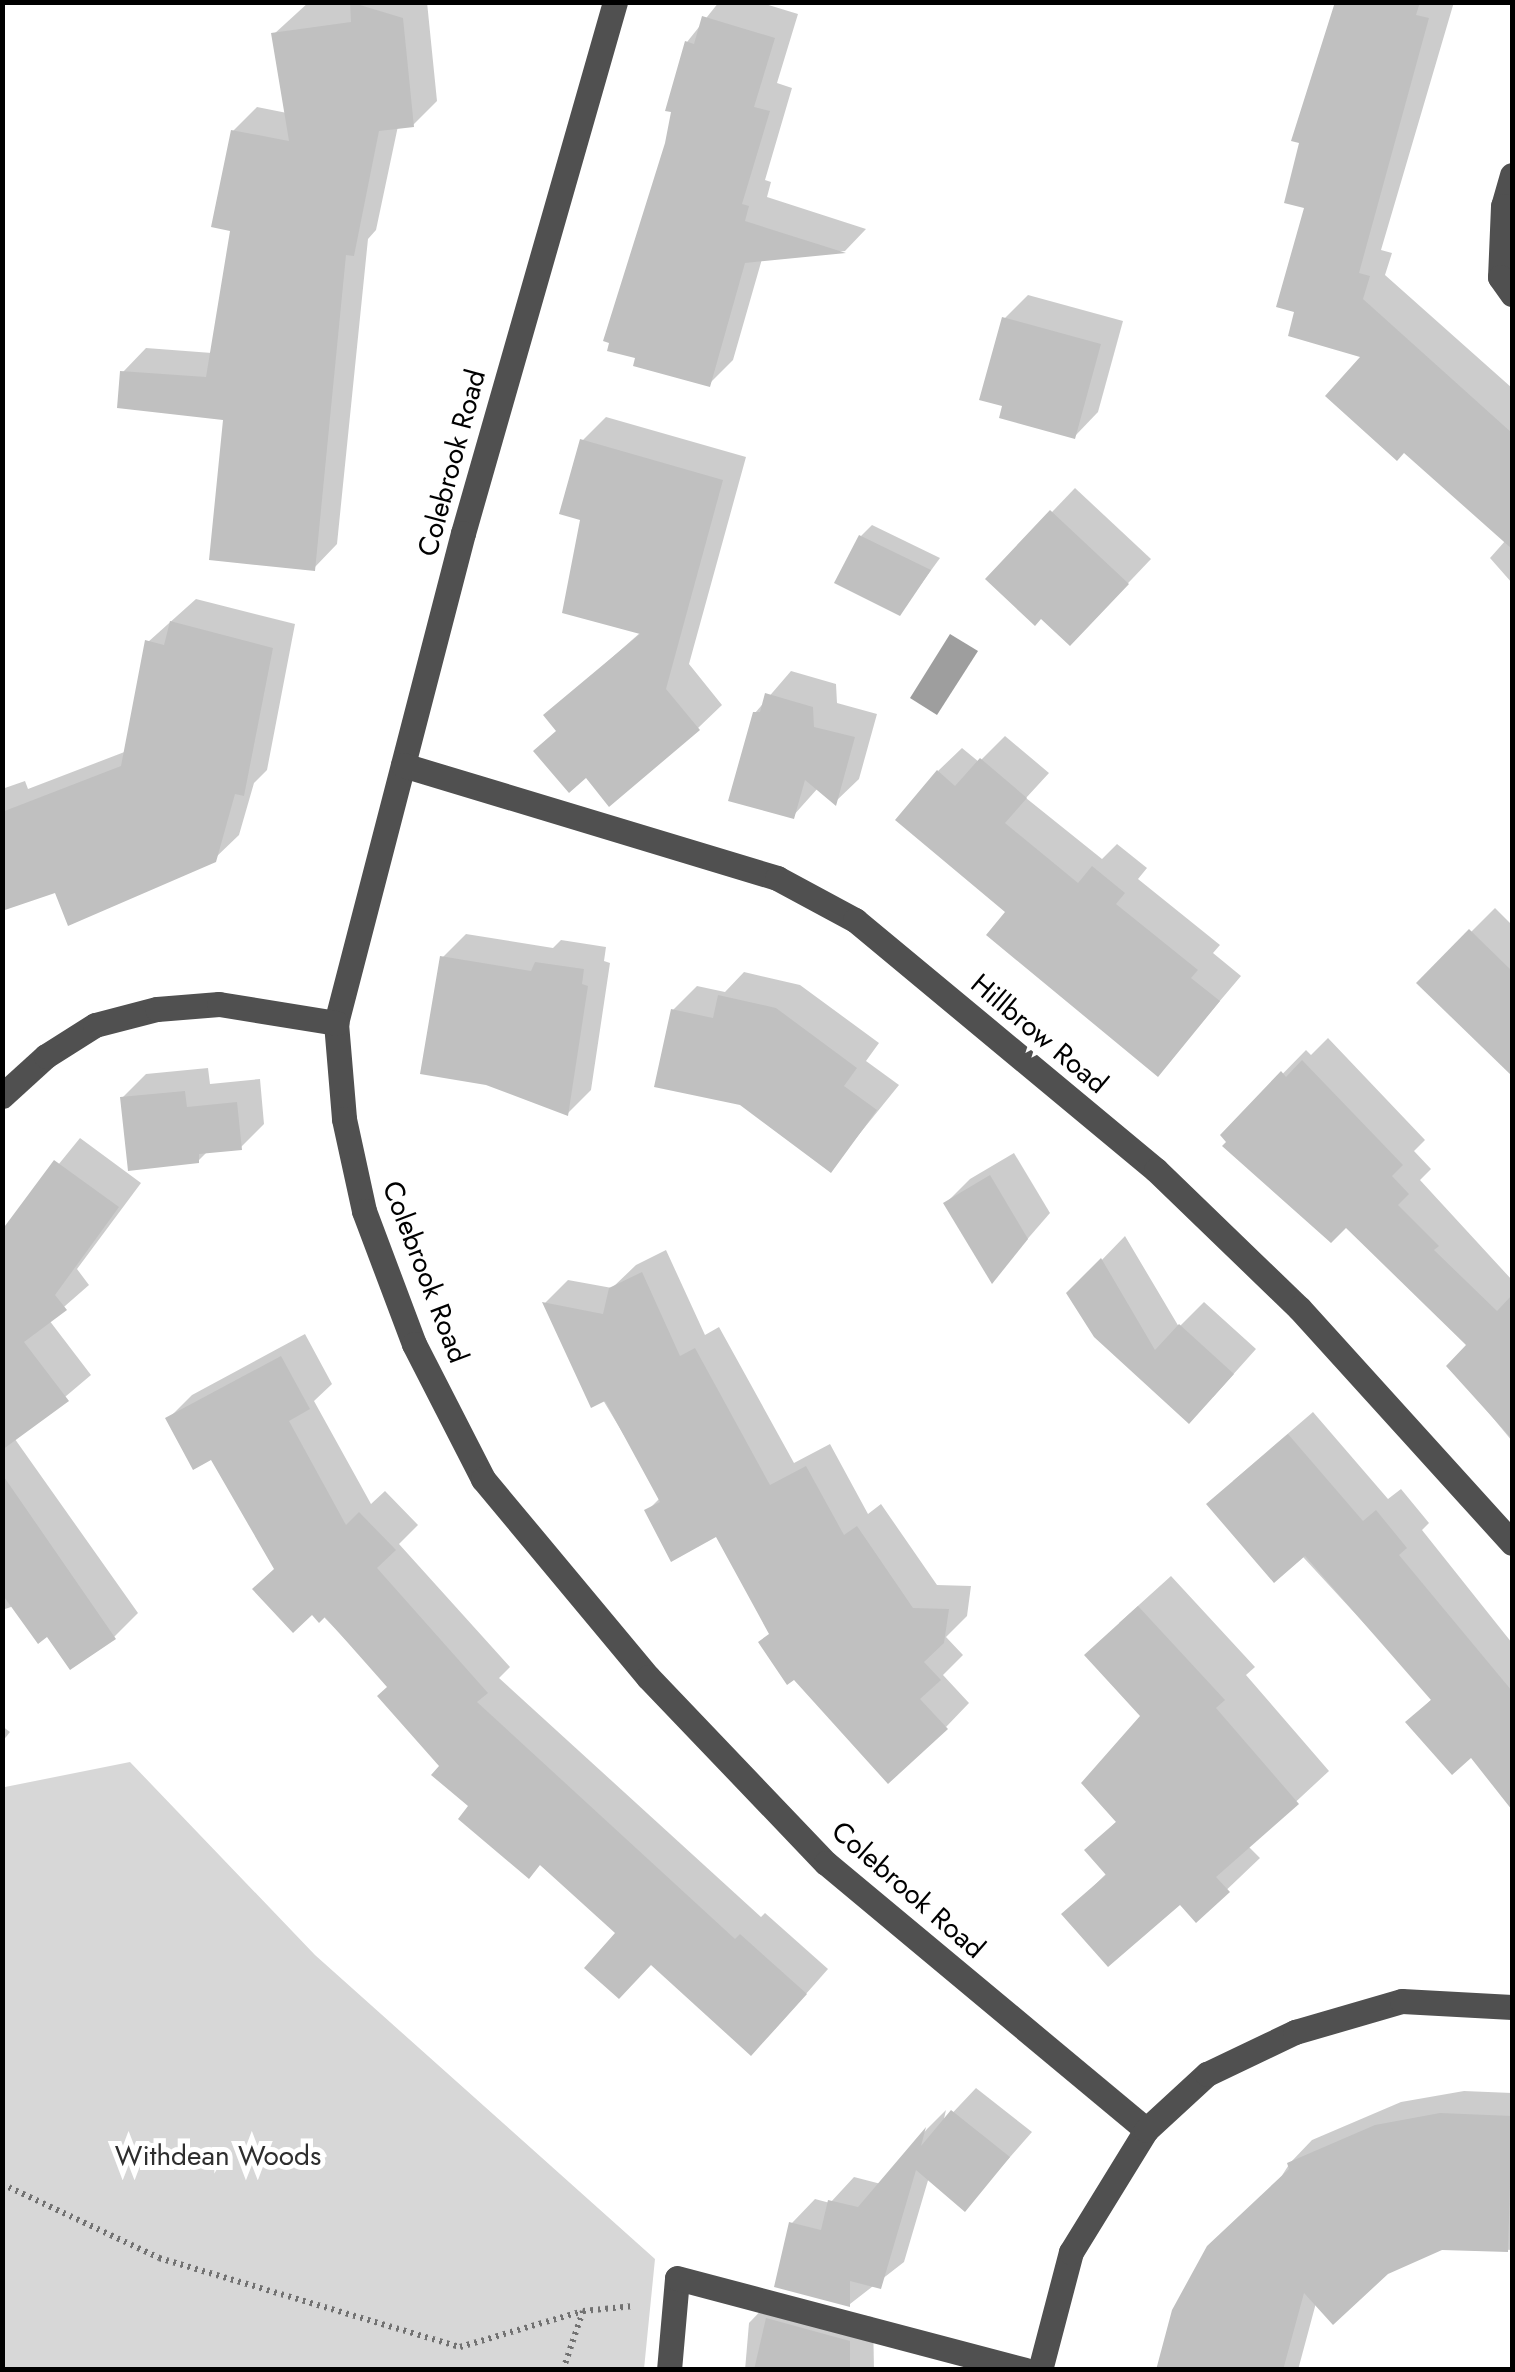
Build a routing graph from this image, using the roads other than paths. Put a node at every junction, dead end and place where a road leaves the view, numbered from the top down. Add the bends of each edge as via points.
1 (615, 2) edge
2 (1512, 175) edge
3 (1512, 294) edge
4 (403, 765) junction
5 (336, 1023) junction
6 (2, 1096) edge
7 (1512, 1543) edge
8 (1512, 2008) edge
9 (1146, 2130) junction
10 (669, 2370) edge
11 (1024, 2370) edge
12 (1040, 2370) edge

1 - 4 street, Colebrook Road
2 - 3 street via 1500,277
4 - 5 street, Colebrook Road
4 - 7 street, Hillbrow Road via 776,878 855,920 1156,1170 1299,1308
5 - 6 street via 219,1004 157,1010 96,1025 46,1056
5 - 9 street, Colebrook Road via 344,1119 364,1211 414,1344 483,1478 648,1677 826,1863
8 - 9 street via 1402,2002 1294,2032 1207,2074
9 - 12 street via 1071,2252
10 - 11 street via 677,2278

